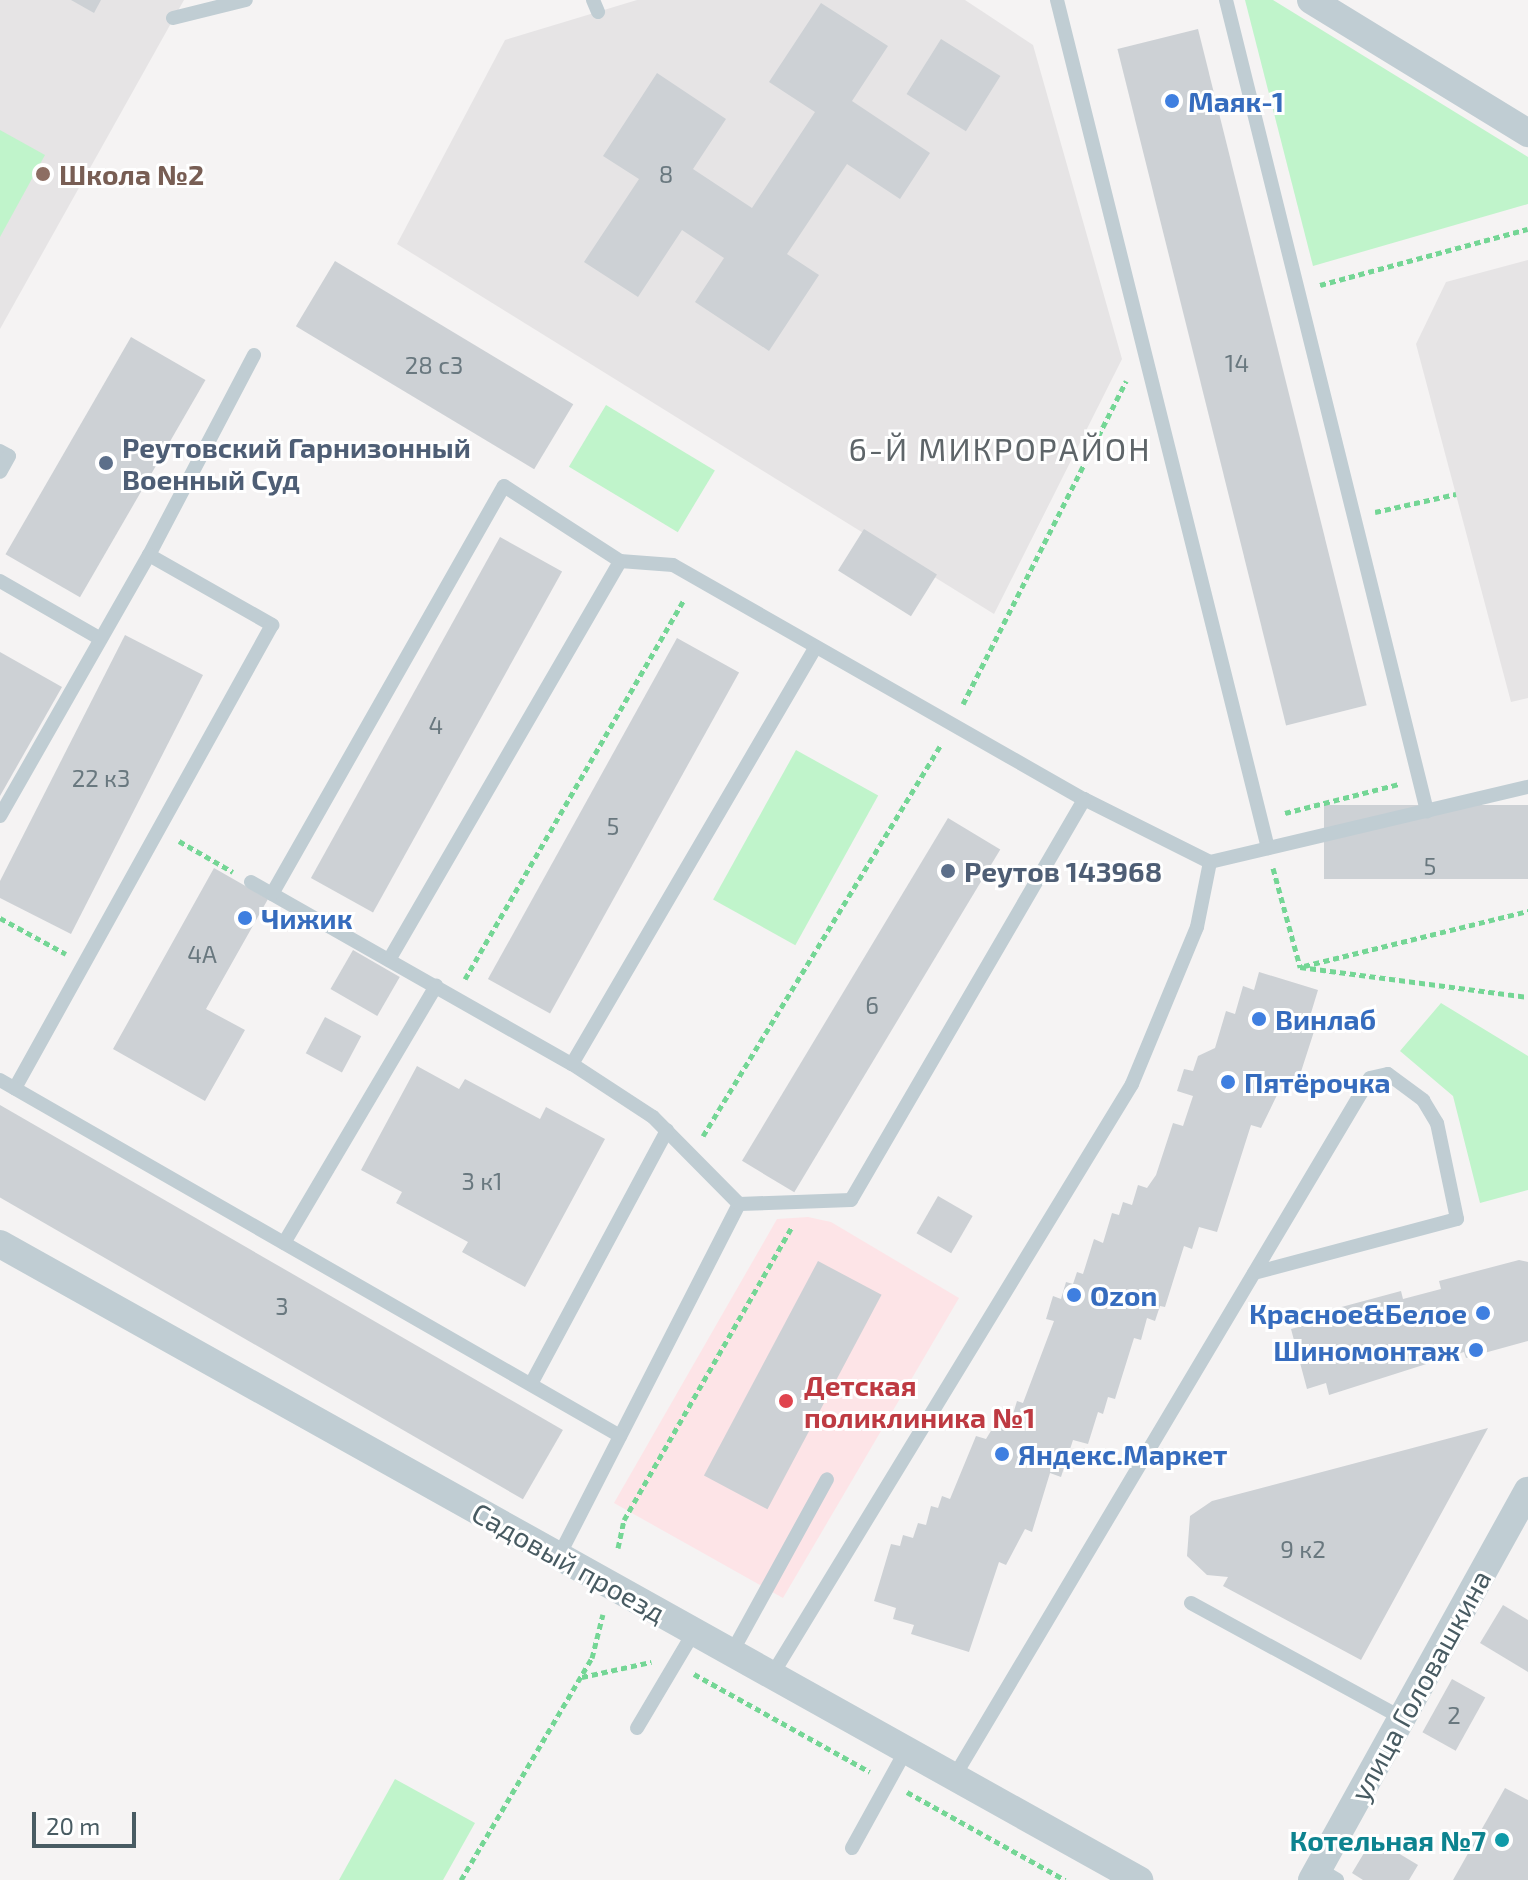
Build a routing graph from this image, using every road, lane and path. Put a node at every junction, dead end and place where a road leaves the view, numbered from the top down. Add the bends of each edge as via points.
1 (246, 0) edge
2 (1057, 0) edge
3 (1226, 0) edge
4 (1311, 0) edge
5 (173, 18) dead end
6 (1528, 133) edge
7 (1528, 229) edge
8 (1298, 291) junction
9 (1143, 348) junction
10 (254, 355) dead end
11 (0, 451) edge
12 (0, 472) edge
13 (1456, 494) dead end
14 (1354, 517) junction
15 (149, 555) junction
16 (620, 561) junction
17 (696, 578) junction
18 (0, 581) edge
19 (101, 639) junction
20 (816, 647) junction
21 (952, 725) junction
22 (1419, 779) junction
23 (1528, 787) edge
24 (1084, 799) junction
25 (1427, 811) junction
26 (0, 816) edge
27 (1260, 820) junction
28 (163, 831) junction
29 (1268, 848) junction
30 (1210, 862) junction
31 (251, 882) joint
32 (272, 894) junction
33 (1528, 911) edge
34 (0, 918) edge
35 (389, 960) junction
36 (85, 965) junction
37 (1300, 967) junction
38 (436, 986) junction
39 (454, 997) junction
40 (1528, 997) edge
41 (572, 1064) junction
42 (0, 1080) edge
43 (15, 1088) junction
44 (667, 1130) junction
45 (693, 1154) junction
46 (739, 1204) junction
47 (798, 1217) dead end
48 (284, 1243) junction
49 (0, 1244) edge
50 (1254, 1273) junction
51 (531, 1384) junction
52 (620, 1436) junction
53 (827, 1479) dead end
54 (1528, 1491) edge
55 (618, 1548) dead end
56 (559, 1556) junction
57 (1191, 1603) dead end
58 (604, 1609) dead end
59 (694, 1632) junction
60 (732, 1652) junction
61 (675, 1663) junction
62 (772, 1675) junction
63 (582, 1677) junction
64 (1402, 1718) junction
65 (637, 1728) dead end
66 (906, 1750) junction
67 (954, 1777) junction
68 (852, 1848) dead end
69 (1323, 1876) edge
70 (461, 1880) edge
71 (1139, 1880) edge

1 - 5 lane
2 - 9 lane
3 - 8 lane
4 - 6 street
7 - 8 path
8 - 14 lane
9 - 21 path
9 - 27 lane
10 - 15 lane
11 - 12 lane via 9,456
13 - 14 path
14 - 22 lane
15 - 19 lane
15 - 28 lane via 272,625
16 - 17 lane via 673,565
16 - 32 lane via 504,486
16 - 35 lane
17 - 20 lane
17 - 39 path
18 - 19 lane
19 - 26 lane
20 - 21 lane
20 - 41 lane
21 - 24 lane
21 - 45 path
22 - 25 lane
22 - 27 path
23 - 25 lane
24 - 30 lane
24 - 46 lane via 851,1200
25 - 29 lane
27 - 29 lane
28 - 31 path
28 - 36 lane
29 - 30 lane
29 - 37 path
30 - 62 lane via 1197,927 1132,1084
31 - 32 lane
32 - 35 lane
33 - 37 path
34 - 36 path
35 - 38 lane
36 - 43 lane
37 - 40 path
38 - 39 lane
38 - 48 lane
39 - 41 lane
41 - 44 lane
42 - 43 lane
43 - 48 lane
44 - 45 lane
44 - 51 lane
45 - 46 lane
46 - 52 lane
47 - 55 path via 624,1520
48 - 51 lane
49 - 56 street, Садовый проезд
50 - 50 lane via 1370,1078 1388,1074 1423,1100 1437,1123 1457,1219
50 - 67 lane
51 - 52 lane
52 - 56 lane
53 - 60 lane
54 - 64 street, улица Головашкина
56 - 59 street, Садовый проезд
57 - 64 lane
58 - 63 path
59 - 60 street, Садовый проезд
59 - 61 lane
60 - 62 street, Садовый проезд
61 - 63 path via 638,1662
61 - 65 lane
62 - 66 street, Садовый проезд
63 - 70 path
64 - 69 street, улица Головашкина
66 - 67 street, Садовый проезд
66 - 68 lane
67 - 71 street, Садовый проезд

